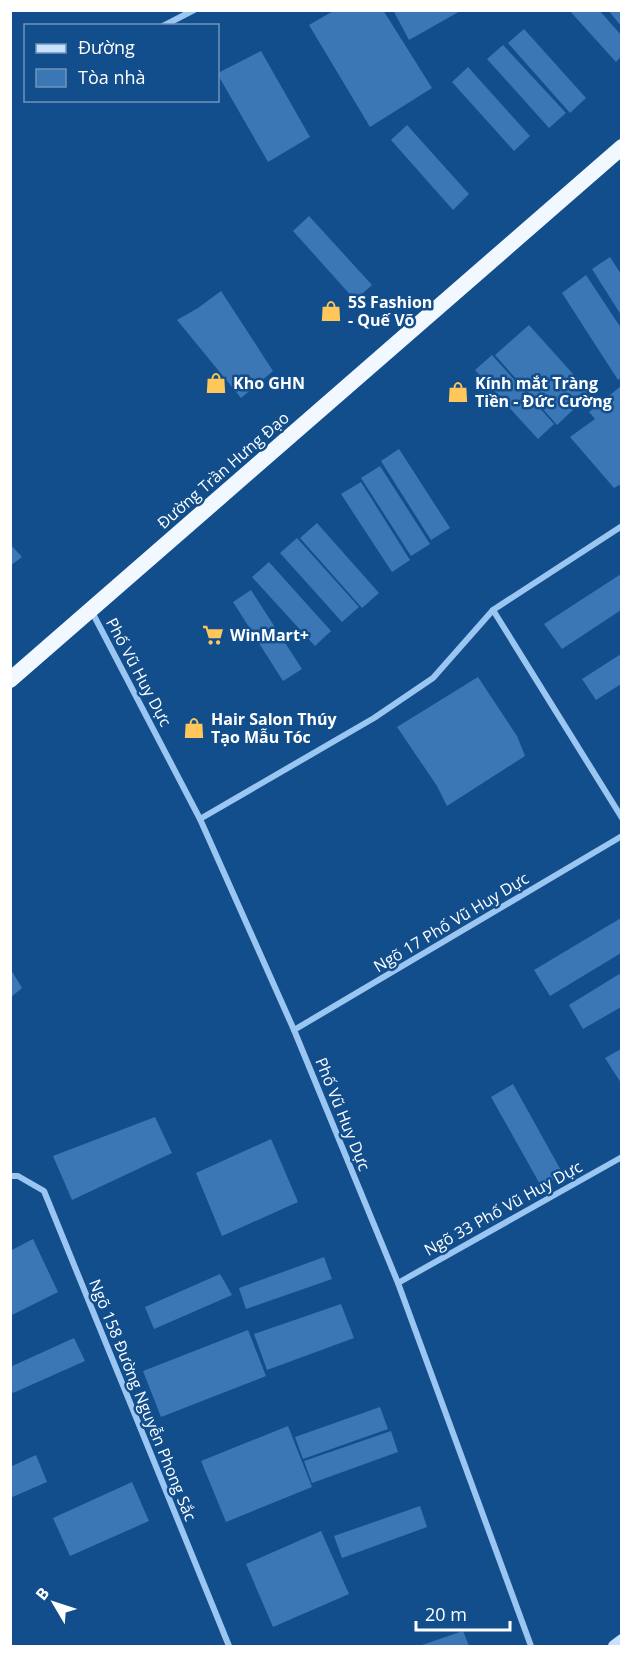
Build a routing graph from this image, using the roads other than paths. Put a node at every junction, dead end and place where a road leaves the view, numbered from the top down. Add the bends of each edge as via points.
1 (194, 10) edge
2 (167, 24) edge
3 (621, 147) edge
4 (621, 526) edge
5 (91, 609) junction
6 (493, 610) junction
7 (10, 680) edge
8 (621, 818) edge
9 (200, 819) junction
10 (621, 836) edge
11 (294, 1030) junction
12 (621, 1157) edge
13 (14, 1176) edge
14 (398, 1283) junction
15 (621, 1641) edge
16 (229, 1647) edge
17 (531, 1647) edge
18 (614, 1647) edge

1 - 2 street
3 - 5 highway, Đường Trần Hưng Đạo
4 - 6 street
5 - 7 highway, Đường Trần Hưng Đạo
5 - 9 street, Phố Vũ Huy Dực
6 - 8 street
6 - 9 street via 433,678 374,718
9 - 11 street, Phố Vũ Huy Dực
10 - 11 street, Ngõ 17 Phố Vũ Huy Dực
11 - 14 street, Phố Vũ Huy Dực
12 - 14 street, Ngõ 33 Phố Vũ Huy Dực
13 - 16 street, Ngõ 158 Đường Nguyễn Phong Sắc via 44,1191
14 - 17 street, Phố Vũ Huy Dực
15 - 18 main road

